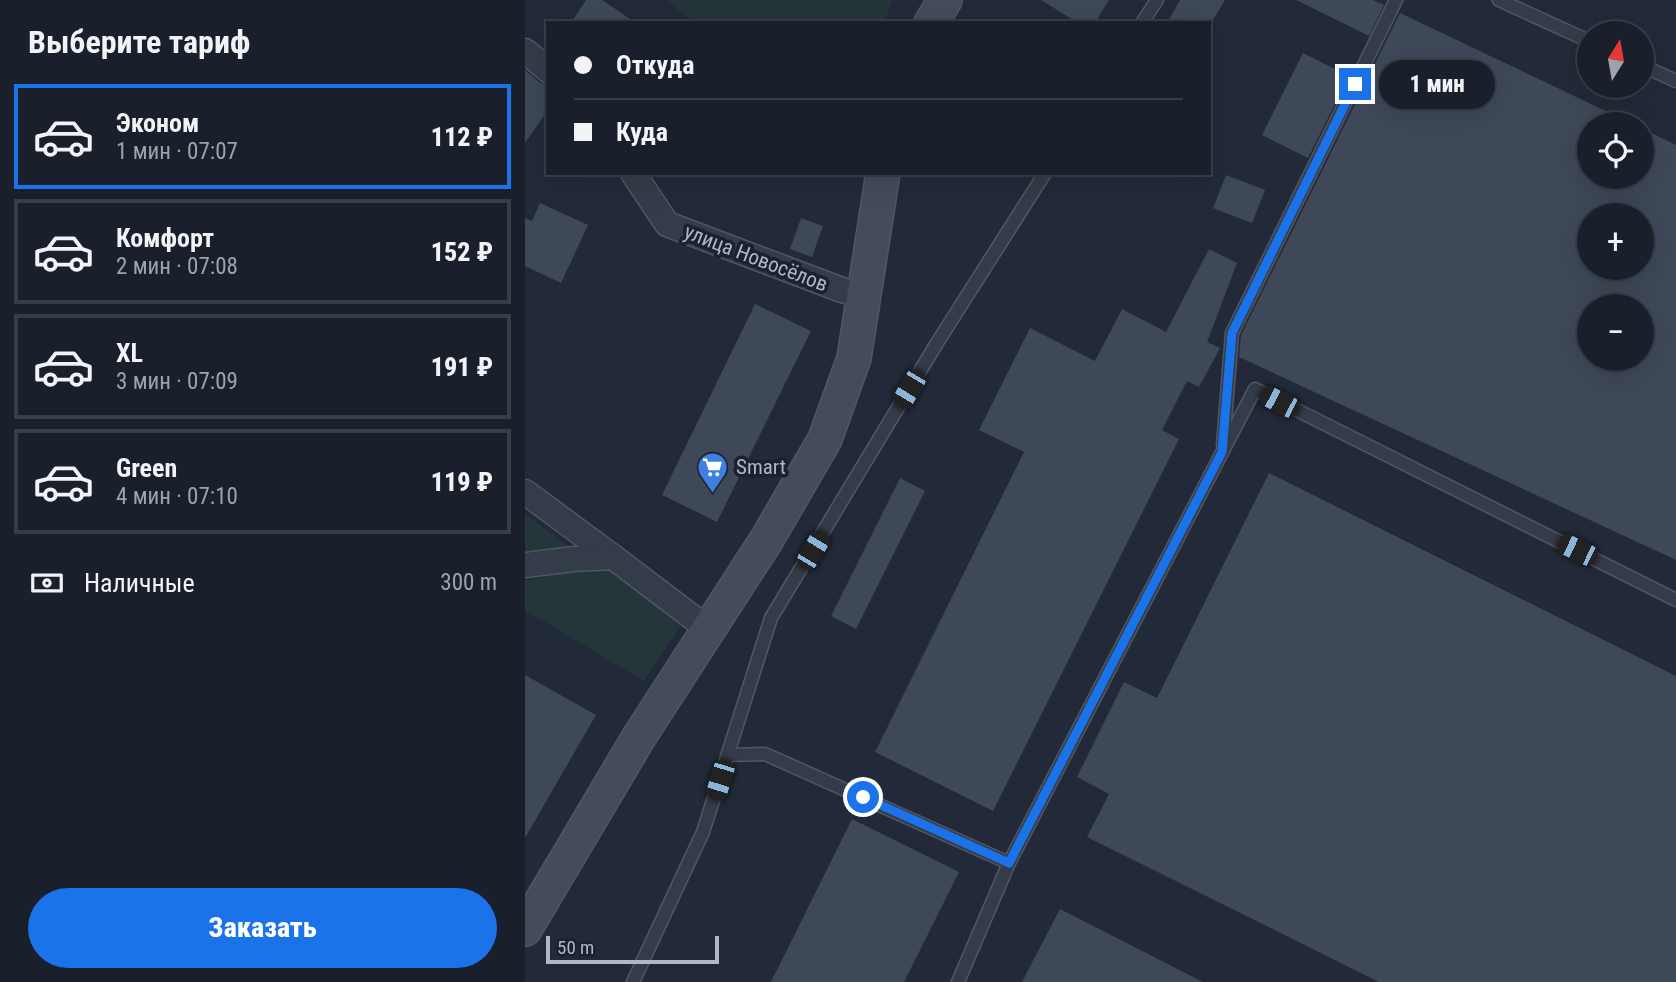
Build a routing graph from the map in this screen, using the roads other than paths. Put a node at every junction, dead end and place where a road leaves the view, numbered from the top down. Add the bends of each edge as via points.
1 (945, 0) edge
2 (1157, 0) edge
3 (1396, 0) edge
4 (1499, 0) edge
5 (932, 21) edge
6 (1143, 21) edge
7 (1577, 36) edge
8 (525, 51) edge
9 (546, 68) edge
10 (1654, 71) edge
11 (1676, 81) edge
12 (634, 175) edge
13 (883, 175) edge
14 (1044, 175) edge
15 (863, 296) junction
16 (1222, 452) junction
17 (525, 492) edge
18 (613, 557) junction
19 (525, 565) edge
20 (1676, 600) edge
21 (708, 629) junction
22 (728, 755) junction
23 (1009, 863) junction
24 (525, 929) edge
25 (633, 982) edge
26 (958, 982) edge

1 - 5 street
2 - 6 lane
3 - 16 lane via 1232,333
4 - 7 lane
8 - 9 street
10 - 11 lane
12 - 15 street, улица Новосёлов via 667,224
13 - 15 street
14 - 22 lane via 771,618
15 - 21 street via 853,358 825,439
16 - 20 lane via 1255,389
16 - 23 lane
17 - 18 street
18 - 19 street
18 - 21 street
21 - 24 street
22 - 23 lane via 765,754
22 - 25 lane via 703,832
23 - 26 lane

